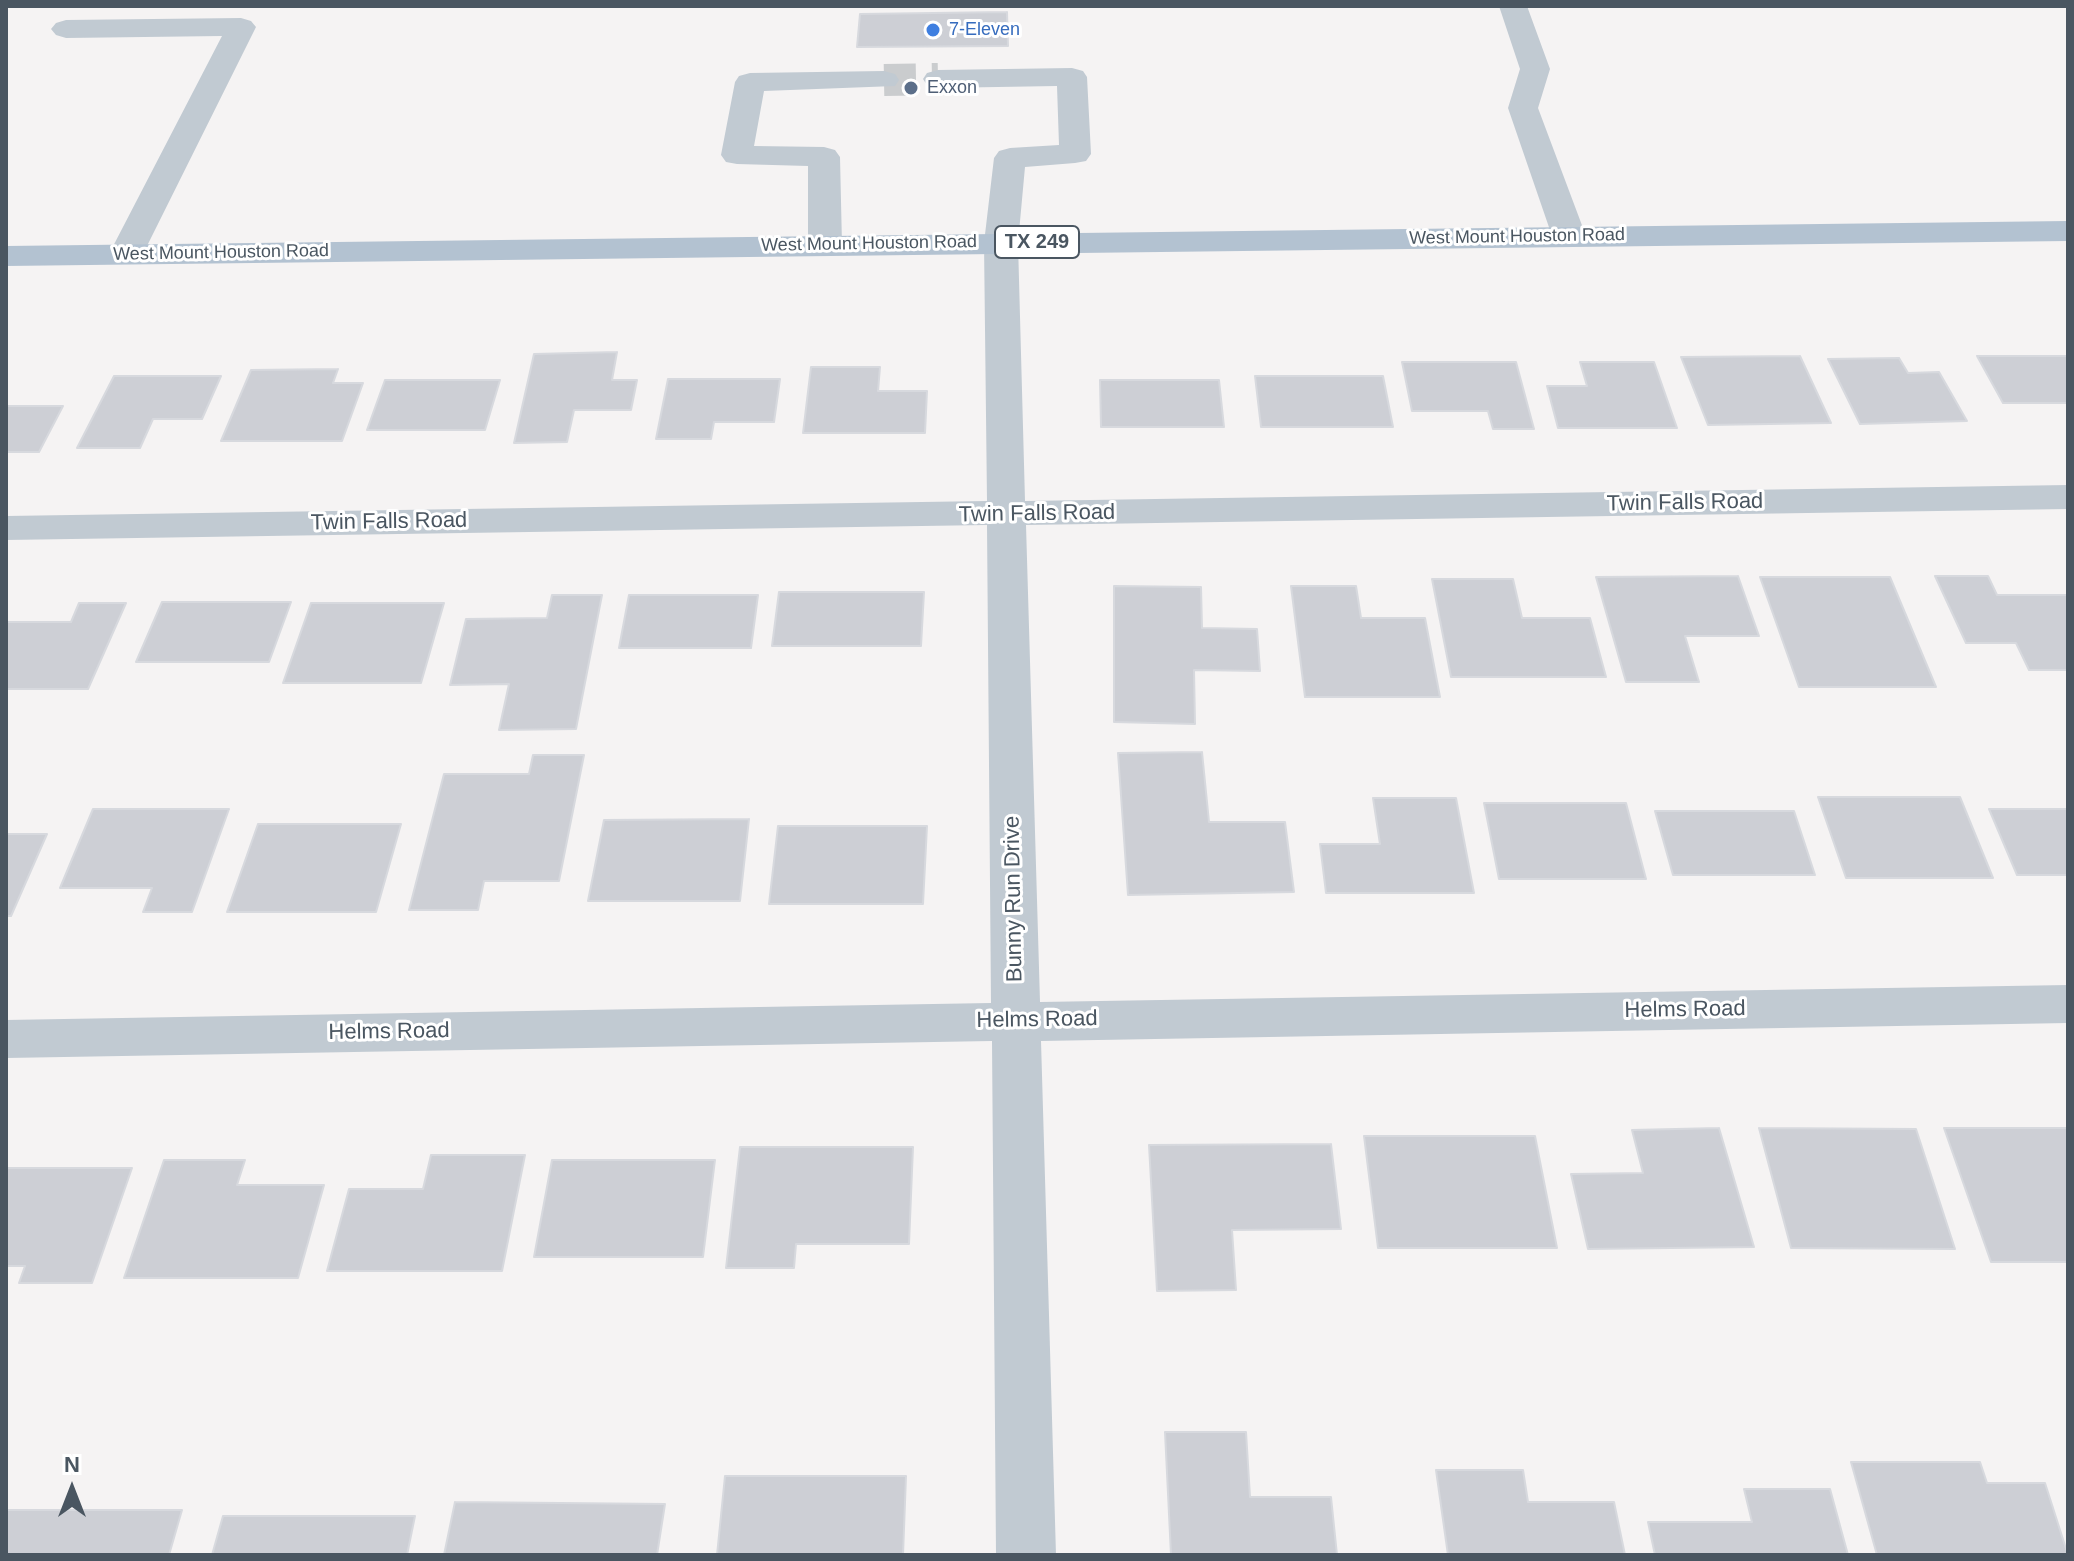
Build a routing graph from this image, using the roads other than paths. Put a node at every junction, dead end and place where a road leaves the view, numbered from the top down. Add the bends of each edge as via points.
1 (1513, 6) edge
2 (66, 29) dead end
3 (938, 79) tunnel mouth
4 (884, 80) tunnel mouth
5 (2068, 231) edge
6 (1569, 236) junction
7 (1001, 243) junction
8 (825, 245) junction
9 (126, 254) junction
10 (6, 256) edge
11 (2068, 497) edge
12 (1006, 514) junction
13 (6, 528) edge
14 (2068, 1004) edge
15 (1016, 1020) junction
16 (6, 1039) edge
17 (1026, 1555) edge

1 - 6 street via 1535,69 1523,108
2 - 9 street via 241,27
3 - 7 street, Bunny Run Drive via 1072,77 1075,154 1010,158
4 - 8 street via 750,82 737,155 824,157
5 - 6 main road, West Mount Houston Road / TX 249
6 - 7 main road, West Mount Houston Road / TX 249
7 - 8 main road, West Mount Houston Road / TX 249
7 - 12 street, Bunny Run Drive
8 - 9 main road, West Mount Houston Road / TX 249
9 - 10 main road, West Mount Houston Road / TX 249
11 - 12 street, Twin Falls Road
12 - 13 street, Twin Falls Road
12 - 15 street, Bunny Run Drive
14 - 15 street, Helms Road
15 - 16 street, Helms Road
15 - 17 street, Bunny Run Drive

